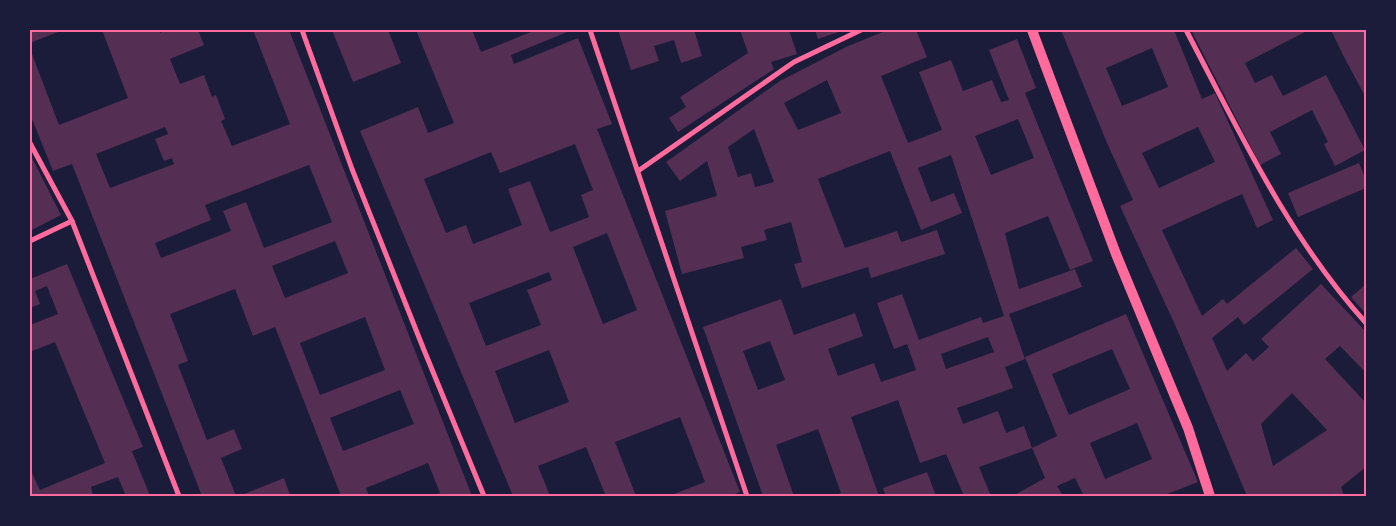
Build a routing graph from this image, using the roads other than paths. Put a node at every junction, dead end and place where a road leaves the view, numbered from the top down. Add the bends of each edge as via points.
1 (302, 30) edge
2 (590, 30) edge
3 (862, 30) edge
4 (1032, 30) edge
5 (1186, 30) edge
6 (30, 142) edge
7 (638, 171) junction
8 (72, 221) junction
9 (30, 241) edge
10 (1366, 323) edge
11 (179, 496) edge
12 (484, 496) edge
13 (747, 496) edge
14 (1210, 496) edge

1 - 12 street via 352,169
2 - 7 street
3 - 7 street via 794,62
4 - 14 main road via 1116,254 1188,428
5 - 10 street via 1281,207 1310,252
6 - 8 street
7 - 13 street
8 - 9 street
8 - 11 street

